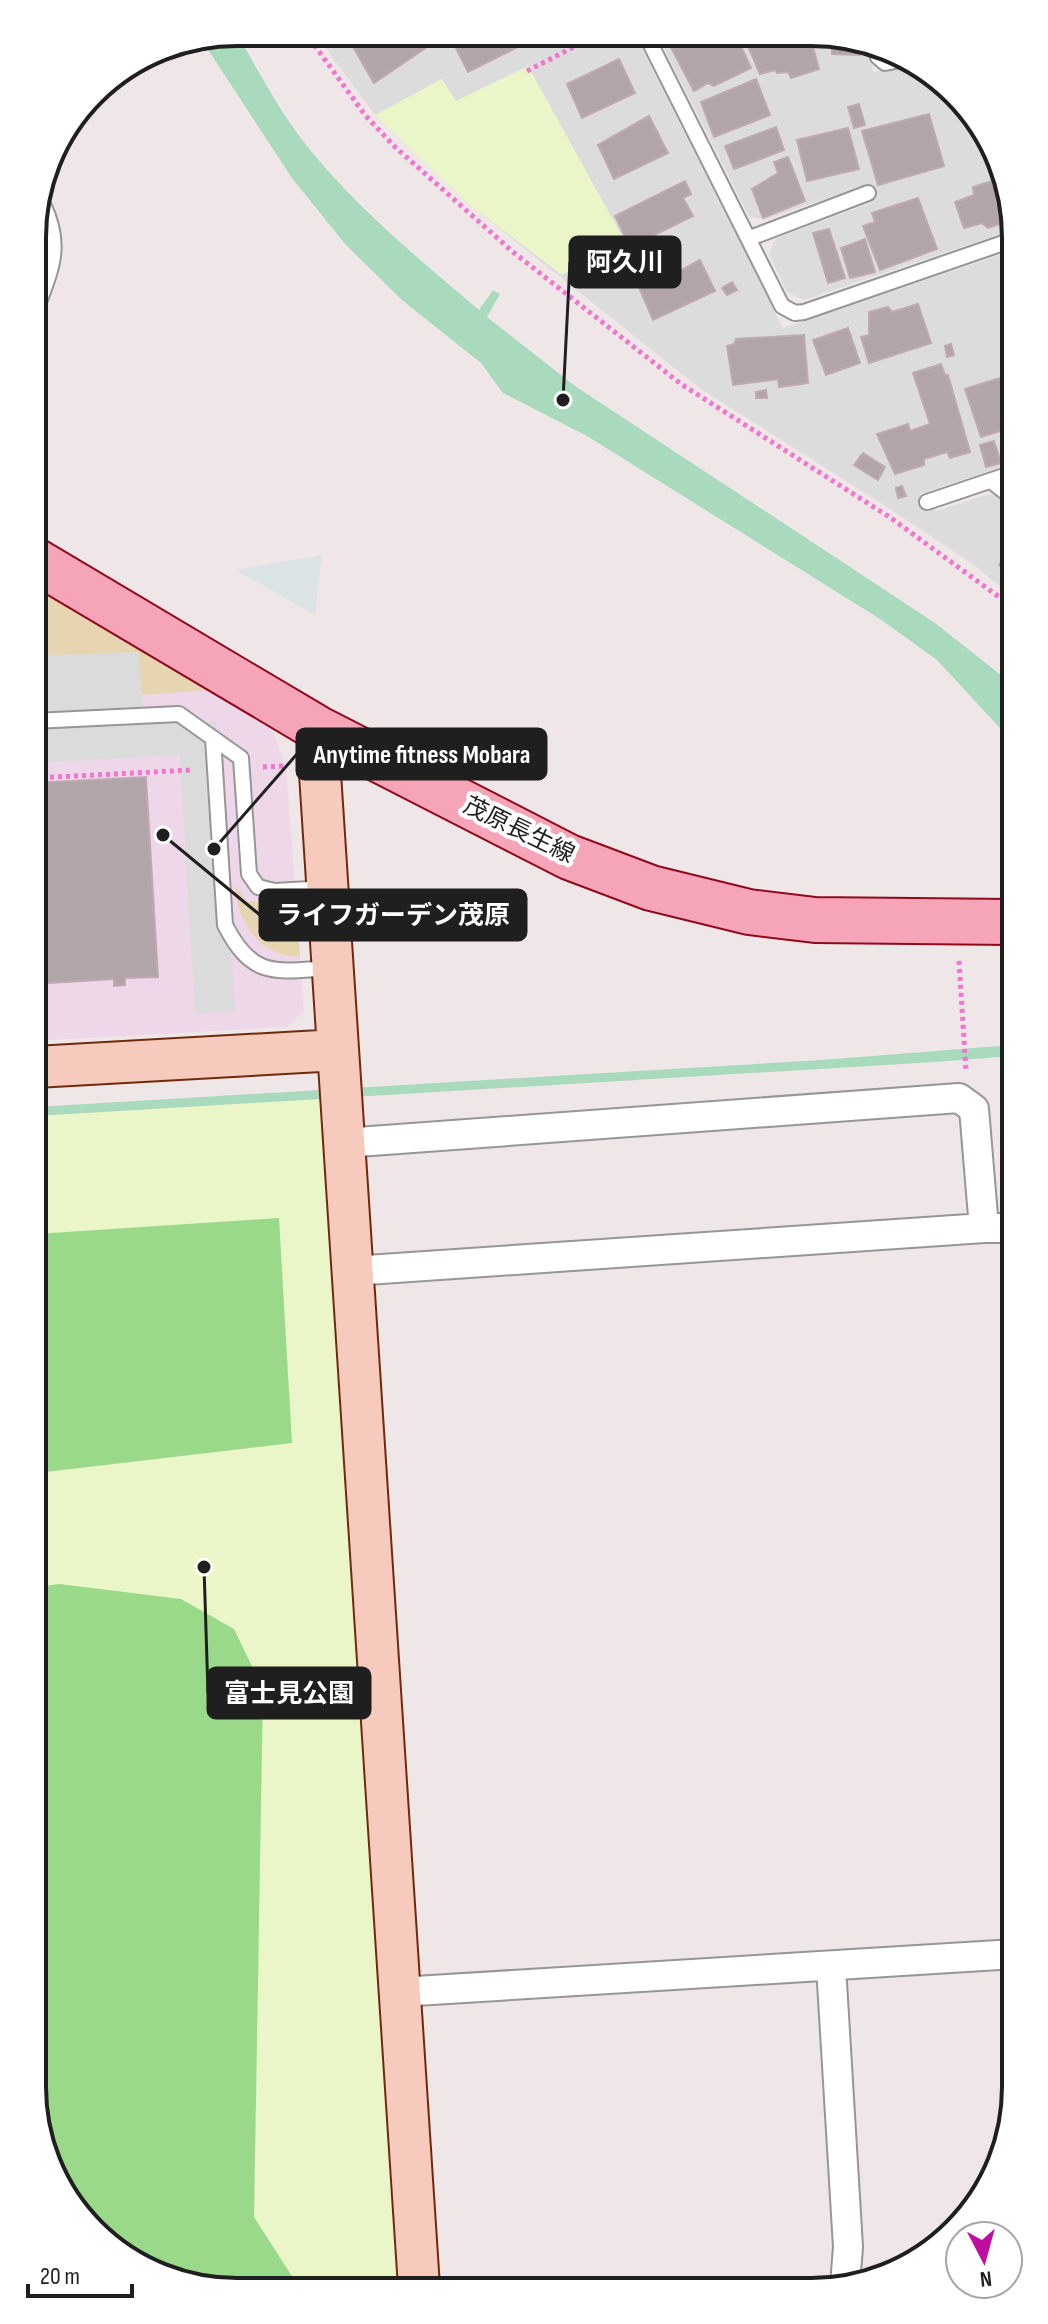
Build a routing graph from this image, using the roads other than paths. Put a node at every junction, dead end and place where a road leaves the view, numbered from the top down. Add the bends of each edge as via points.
1 (652, 46) edge
2 (868, 193) dead end
3 (46, 226) edge
4 (750, 238) junction
5 (1002, 243) edge
6 (46, 259) edge
7 (1002, 477) edge
8 (991, 481) junction
9 (1002, 490) edge
10 (927, 502) dead end
11 (46, 567) edge
12 (46, 720) edge
13 (317, 728) junction
14 (213, 738) junction
15 (328, 888) junction
16 (1002, 922) edge
17 (333, 968) junction
18 (338, 1050) junction
19 (46, 1066) edge
20 (344, 1143) junction
21 (984, 1228) junction
22 (1002, 1228) edge
23 (352, 1271) junction
24 (1002, 1955) edge
25 (831, 1966) junction
26 (399, 1992) junction
27 (846, 2274) edge
28 (418, 2278) edge

1 - 4 lane
2 - 4 lane
3 - 6 street
4 - 5 lane via 782,306 795,313
7 - 8 lane
8 - 9 lane
8 - 10 lane
11 - 13 main road, 茂原長生線
12 - 14 lane via 179,714
13 - 15 street
13 - 16 main road, 茂原長生線 via 569,857 697,901 815,920
14 - 15 lane via 241,758 249,874 258,887
14 - 17 lane via 225,925 239,952 265,970
15 - 17 street
17 - 18 street
18 - 19 street
18 - 20 street
20 - 21 street via 959,1098 974,1109
20 - 23 street
21 - 22 street
21 - 23 street
23 - 26 street
24 - 25 street
25 - 26 street
25 - 27 street
26 - 28 street

